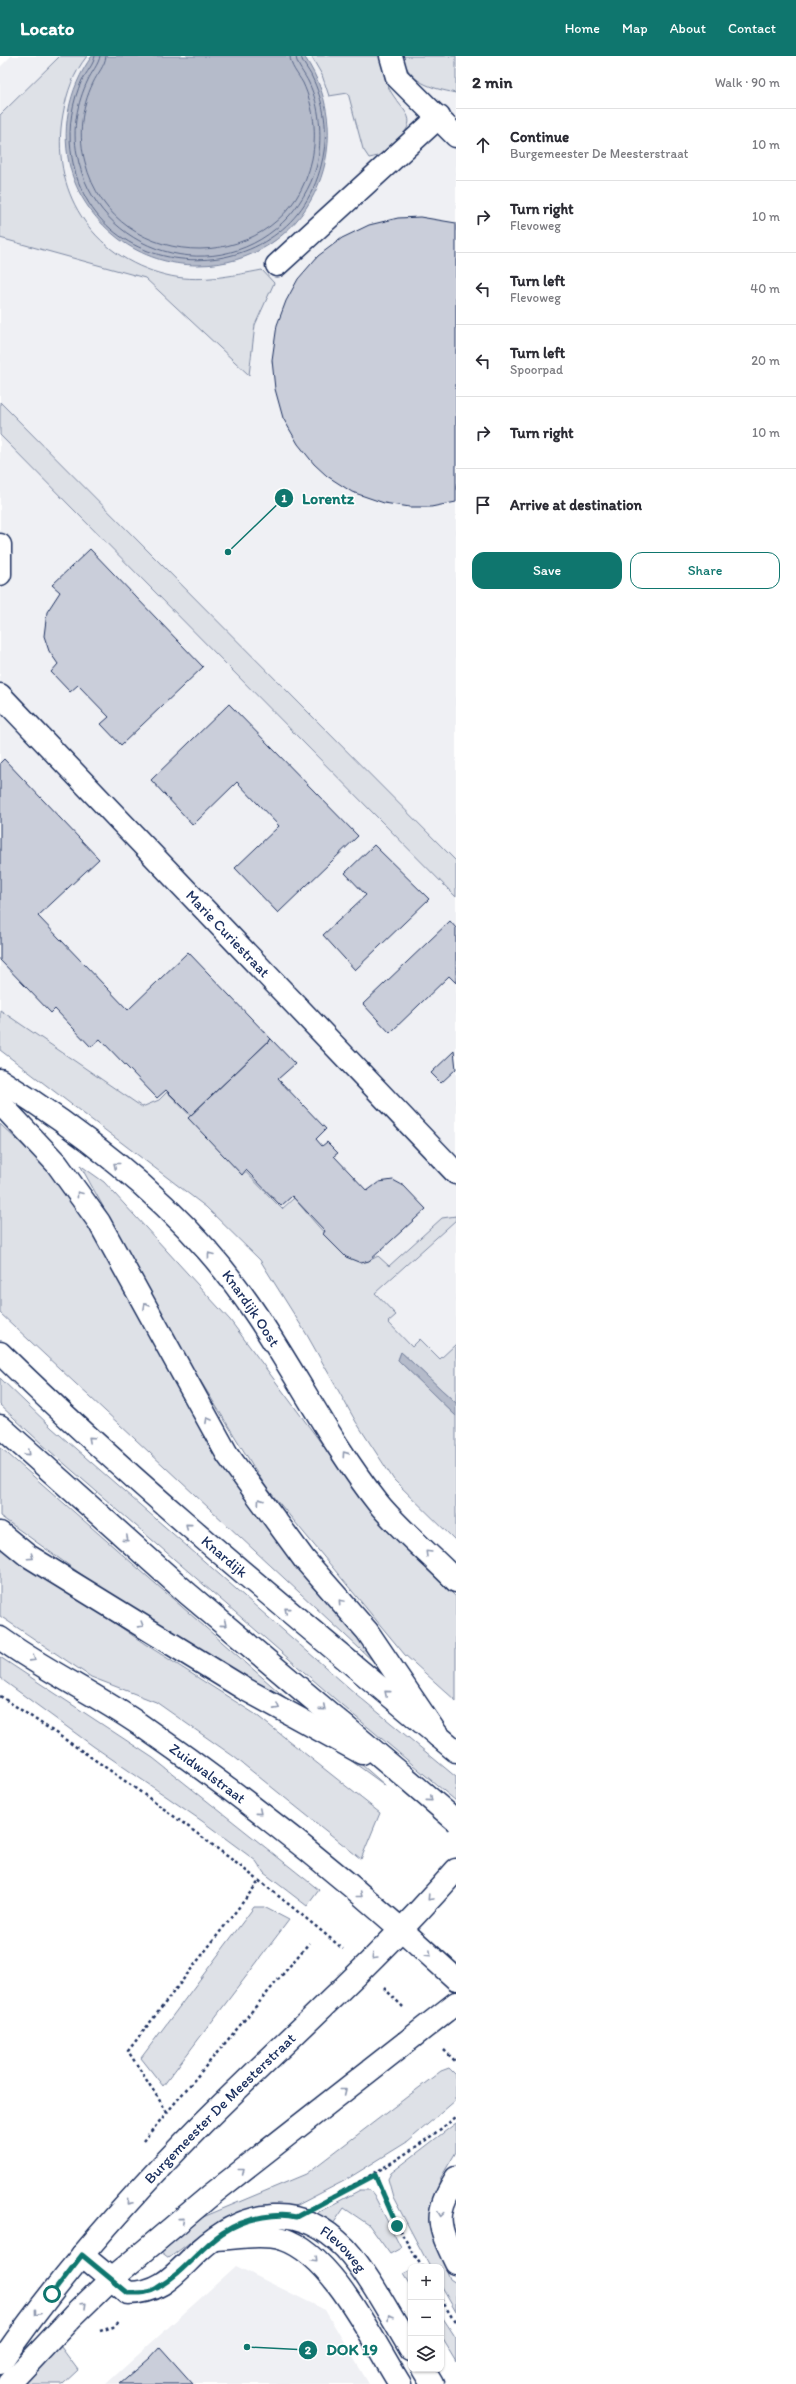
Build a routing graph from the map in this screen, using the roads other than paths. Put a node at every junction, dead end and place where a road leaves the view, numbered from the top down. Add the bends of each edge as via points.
1 (391, 56) edge
2 (450, 127) edge
3 (277, 264) dead end
4 (0, 545) edge
5 (0, 574) edge
6 (0, 695) edge
7 (0, 1080) edge
8 (0, 1103) edge
9 (456, 1173) edge
10 (0, 1353) edge
11 (0, 1426) edge
12 (0, 1533) edge
13 (456, 1580) edge
14 (0, 1638) edge
15 (438, 1736) junction
16 (456, 1751) edge
17 (405, 1777) junction
18 (456, 1821) edge
19 (456, 1870) edge
20 (401, 1928) junction
21 (456, 1979) edge
22 (456, 2003) edge
23 (456, 2178) edge
24 (213, 2239) junction
25 (454, 2253) edge
26 (82, 2255) junction
27 (110, 2280) junction
28 (408, 2345) edge
29 (0, 2363) edge
30 (425, 2372) edge
31 (8, 2384) edge
32 (400, 2384) edge
33 (432, 2384) edge

1 - 2 street via 397,77
2 - 3 street
4 - 5 street
6 - 9 street, Marie Curiestraat
13 -> 7 street, Knardijk Oost via 379,1503 338,1445 260,1319 207,1250 151,1194 51,1112
15 -> 8 street via 367,1631 304,1559 227,1454 99,1222 57,1164
15 -> 10 street, Knardijk via 183,1521
11 -> 17 street via 187,1593
12 -> 17 street via 27,1555 242,1688
14 -> 20 street, Zuidwalstraat via 138,1723 244,1800
15 - 16 street, Knardijk
17 -> 18 street, bridge
19 -> 20 street, Burgemeester De Meesterstraat
20 -> 21 street, Zuidwalstraat
20 -> 26 street, Burgemeester De Meesterstraat via 146,2182
27 -> 22 street via 211,2195
23 -> 25 street via 442,2205 439,2222
24 - 27 street, Flevoweg via 157,2289 143,2293 128,2293
28 -> 24 street, Flevoweg via 345,2249 319,2228 288,2215 268,2216 244,2221
24 -> 32 street, Flevoweg via 282,2239 299,2246 313,2256 350,2300
26 - 27 street, Flevoweg
26 -> 29 street, Burgemeester De Meesterstraat
31 -> 27 street
30 - 33 street

